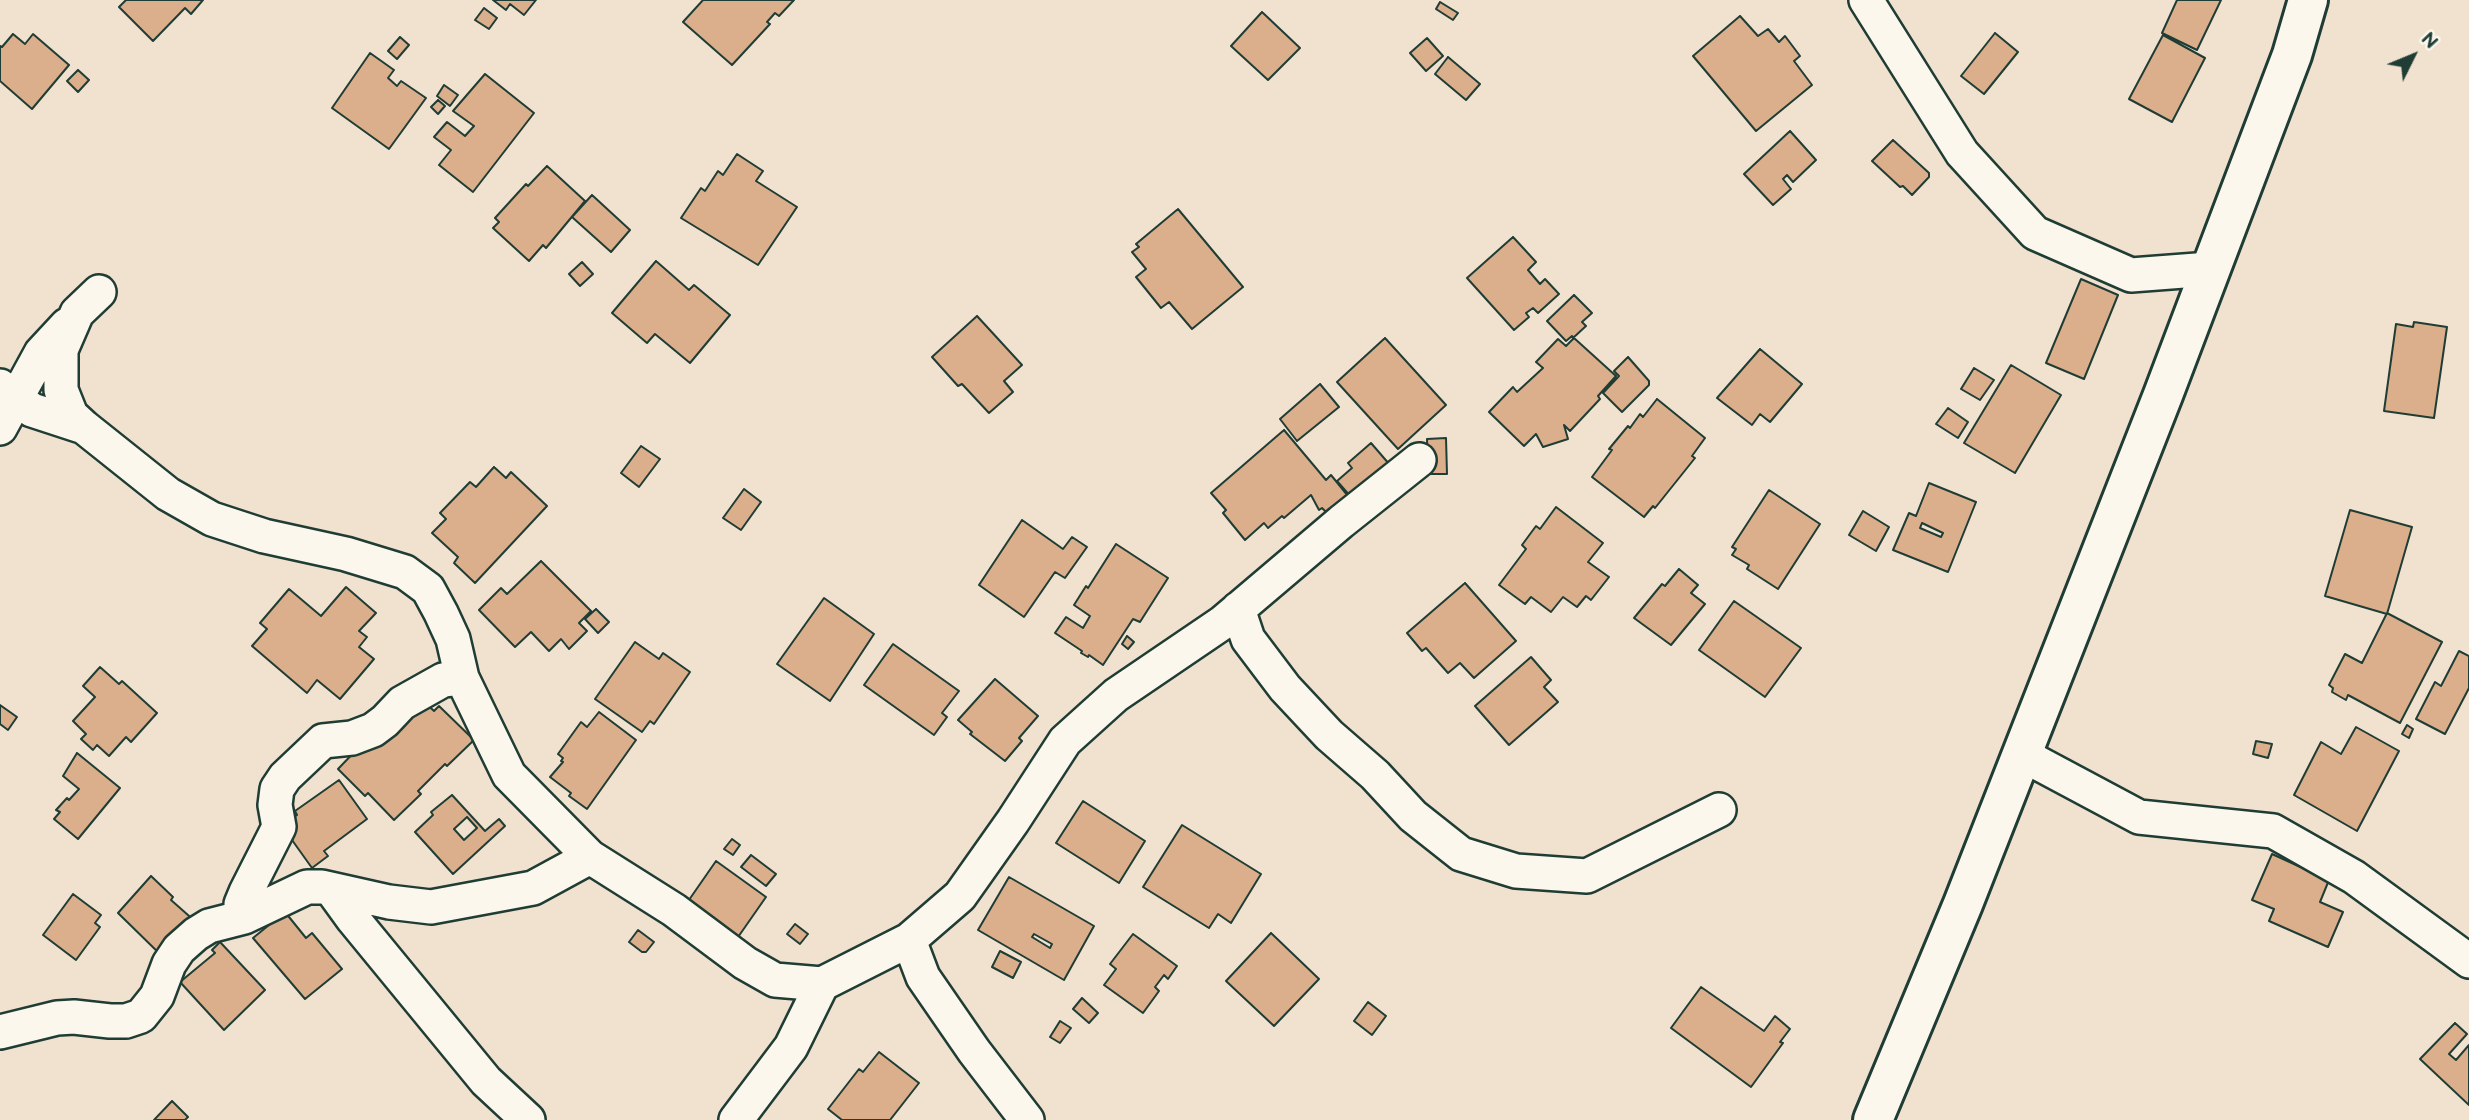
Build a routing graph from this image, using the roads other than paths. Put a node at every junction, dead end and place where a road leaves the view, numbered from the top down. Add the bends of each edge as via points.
1 (1866, 0) edge
2 (2308, 0) edge
3 (2210, 269) junction
4 (5, 404) edge
5 (83, 427) junction
6 (1419, 460) dead end
7 (1238, 609) junction
8 (462, 678) junction
9 (2021, 754) junction
10 (1719, 810) dead end
11 (590, 857) junction
12 (332, 890) junction
13 (244, 916) junction
14 (909, 940) junction
15 (2469, 961) edge
16 (822, 984) junction
17 (0, 1032) edge
18 (528, 1120) edge
19 (736, 1120) edge
20 (1027, 1120) edge
21 (1873, 1120) edge

1 - 3 street via 1962,153 2035,233 2131,275
2 - 3 main road via 2292,55
3 - 9 main road
4 - 5 street
4 - 5 street via 41,353 88,303 61,350 61,390 71,415
5 - 8 street via 168,494 212,519 405,572 428,589 453,639
6 - 7 street
7 - 10 street via 1248,639 1285,688 1413,817 1461,854 1516,871 1587,876
7 - 14 street via 1116,695 1065,741 960,896
8 - 11 street via 509,775
8 - 13 street via 443,680 402,703 373,730 323,741 285,777 275,805 279,827 241,904
9 - 15 street via 2139,817 2273,831 2354,877
9 - 21 main road
11 - 12 street via 533,888 432,907
11 - 16 street via 775,980
12 - 13 street via 306,887
12 - 18 street via 486,1081
13 - 17 street via 209,926 179,950 157,996 141,1016 126,1021 57,1018
14 - 16 street
14 - 20 street via 923,977
16 - 19 street via 791,1047

